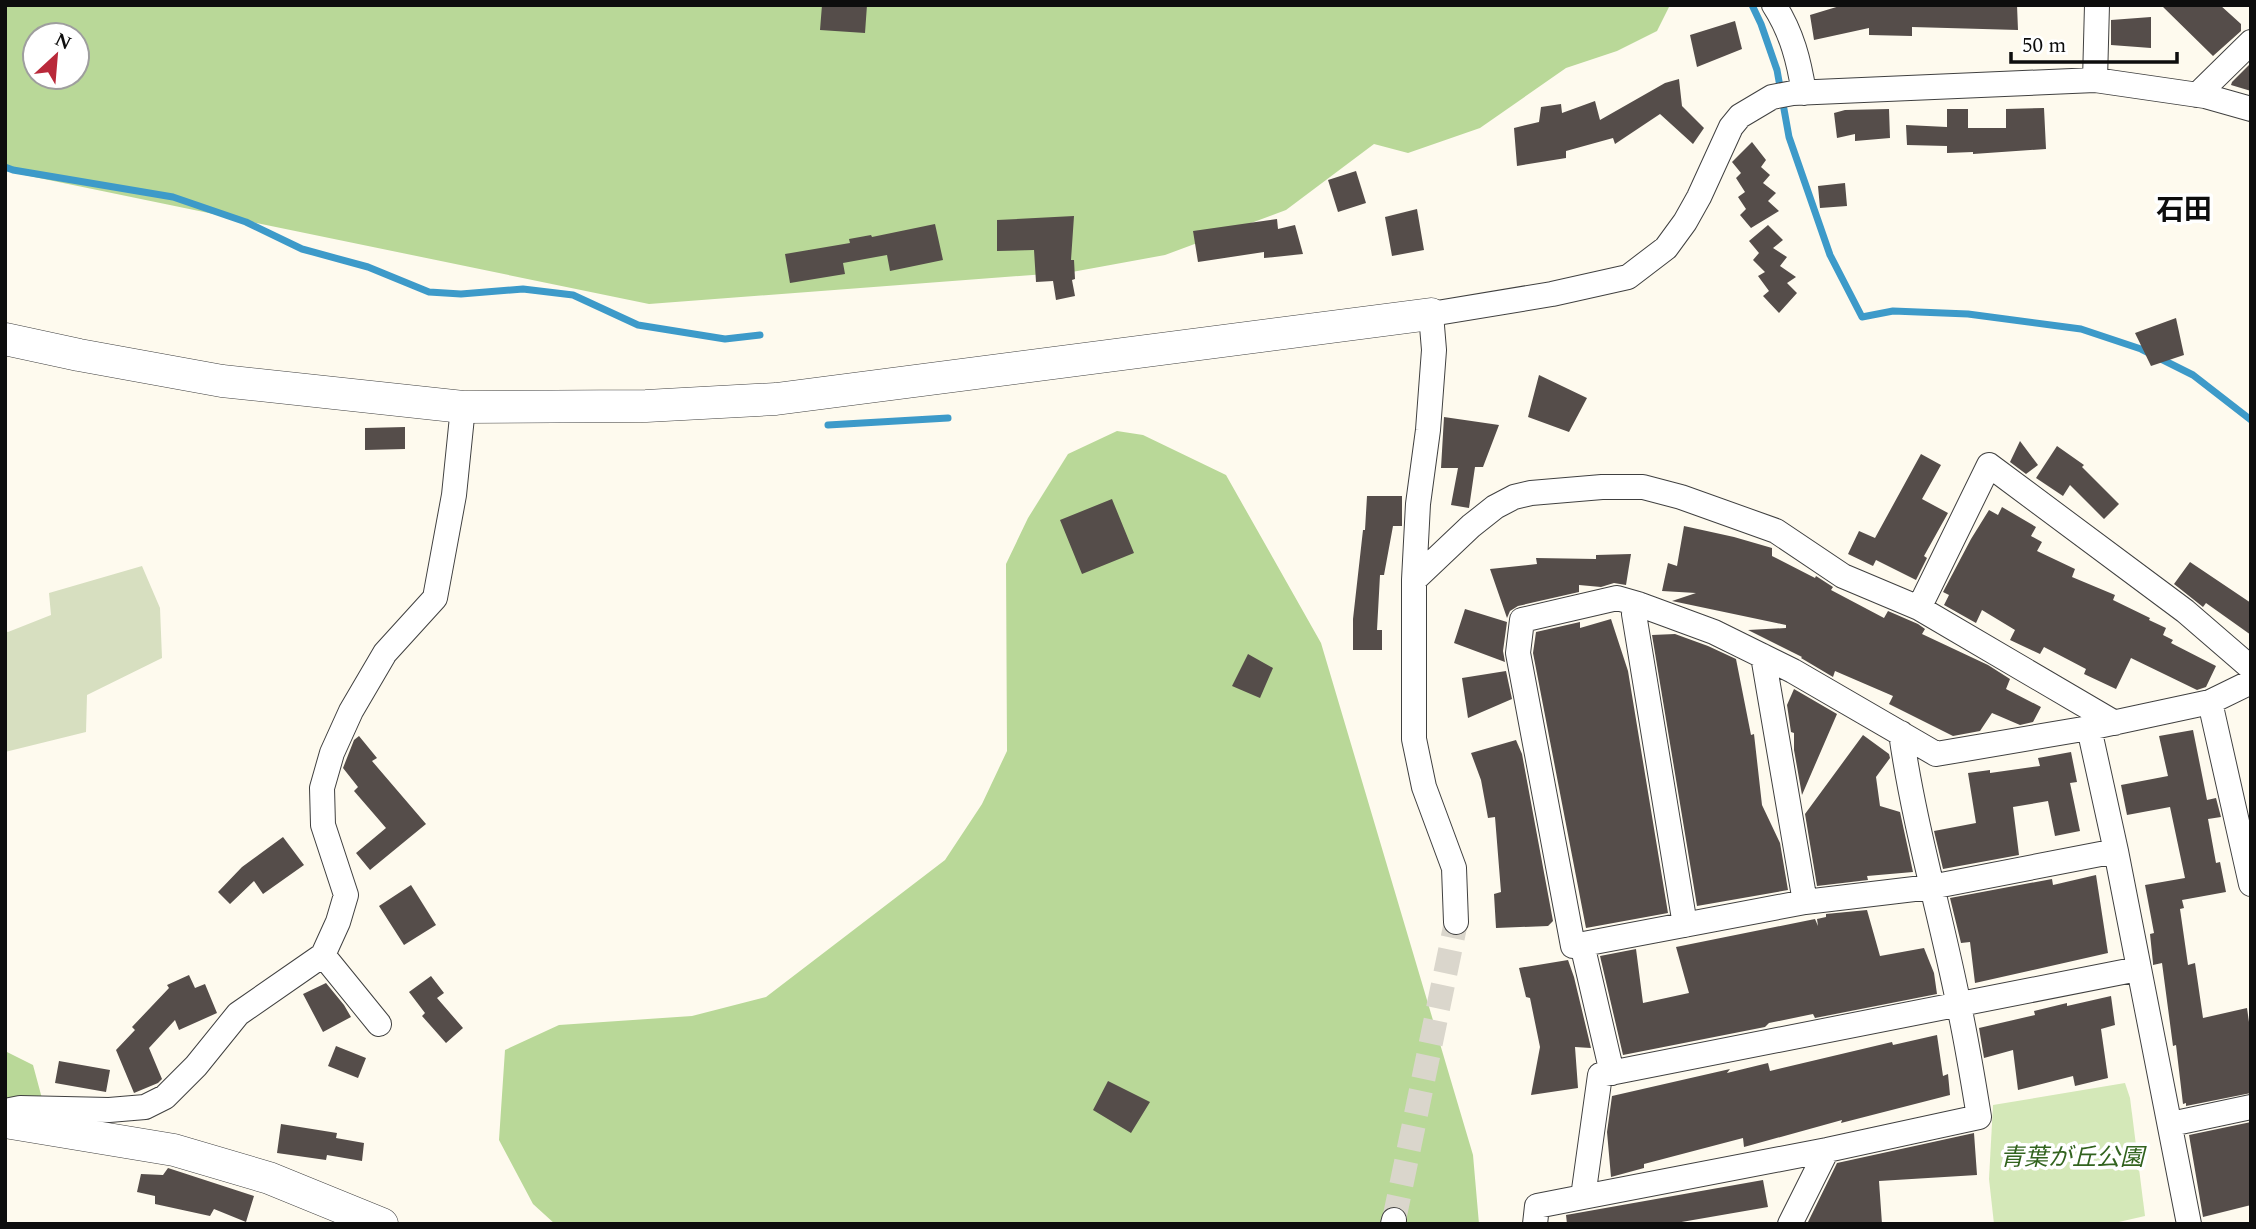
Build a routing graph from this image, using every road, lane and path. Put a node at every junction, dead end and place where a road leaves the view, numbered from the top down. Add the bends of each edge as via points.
1 (1774, 5) edge
2 (2097, 5) edge
3 (2251, 42) edge
4 (2095, 80) junction
5 (2197, 94) junction
6 (1790, 95) junction
7 (2251, 109) edge
8 (1432, 314) junction
9 (5, 339) edge
10 (463, 407) junction
11 (1414, 580) junction
12 (1638, 604) junction
13 (1919, 608) junction
14 (1763, 656) junction
15 (2251, 668) edge
16 (2251, 682) edge
17 (2210, 702) junction
18 (2115, 723) junction
19 (2089, 728) junction
20 (1900, 733) junction
21 (2116, 851) junction
22 (2250, 870) edge
23 (1931, 887) junction
24 (1805, 902) junction
25 (1456, 922) tunnel mouth
26 (1685, 925) junction
27 (1583, 944) junction
28 (323, 955) junction
29 (2137, 969) junction
30 (1959, 1005) junction
31 (379, 1024) dead end
32 (1612, 1073) junction
33 (2251, 1107) edge
34 (5, 1111) edge
35 (5, 1122) edge
36 (2171, 1124) junction
37 (1827, 1150) junction
38 (1583, 1197) junction
39 (382, 1224) edge
40 (1535, 1224) edge
41 (1790, 1224) edge
42 (2189, 1224) edge

1 - 6 street via 1798,56
2 - 4 street
3 - 5 street
4 - 5 street
4 - 6 street
5 - 7 street
6 - 8 street via 1740,116 1685,222 1666,248 1628,277
8 - 10 street via 776,399 646,406
8 - 11 street via 1434,350
9 - 10 street via 222,381
10 - 28 street via 454,495 435,598 384,653 351,711 322,788 323,825 346,895
11 - 13 street via 1471,526 1514,498 1531,493 1643,487 1776,531 1843,576
11 - 25 street via 1414,739 1424,787 1454,868
12 - 14 street
12 - 26 street via 1634,614
12 - 27 street via 1617,598 1522,620 1518,653 1573,946
13 - 15 street via 1989,465 2185,611
13 - 18 street
14 - 20 street
14 - 24 street
16 - 17 street
17 - 18 street
17 - 22 street
18 - 19 street
19 - 20 street via 1936,754
19 - 21 street
20 - 23 street
21 - 23 street
21 - 29 street
23 - 24 street
23 - 30 street
24 - 26 street
26 - 27 street
27 - 32 street
28 - 31 street
28 - 34 street via 238,1014 165,1097 145,1107
29 - 30 street
29 - 36 street
30 - 32 street
30 - 37 street via 1979,1117
32 - 38 street via 1600,1075
33 - 36 street
35 - 39 street via 174,1150 269,1178
36 - 42 street
37 - 38 street
37 - 41 street
38 - 40 street via 1537,1206

